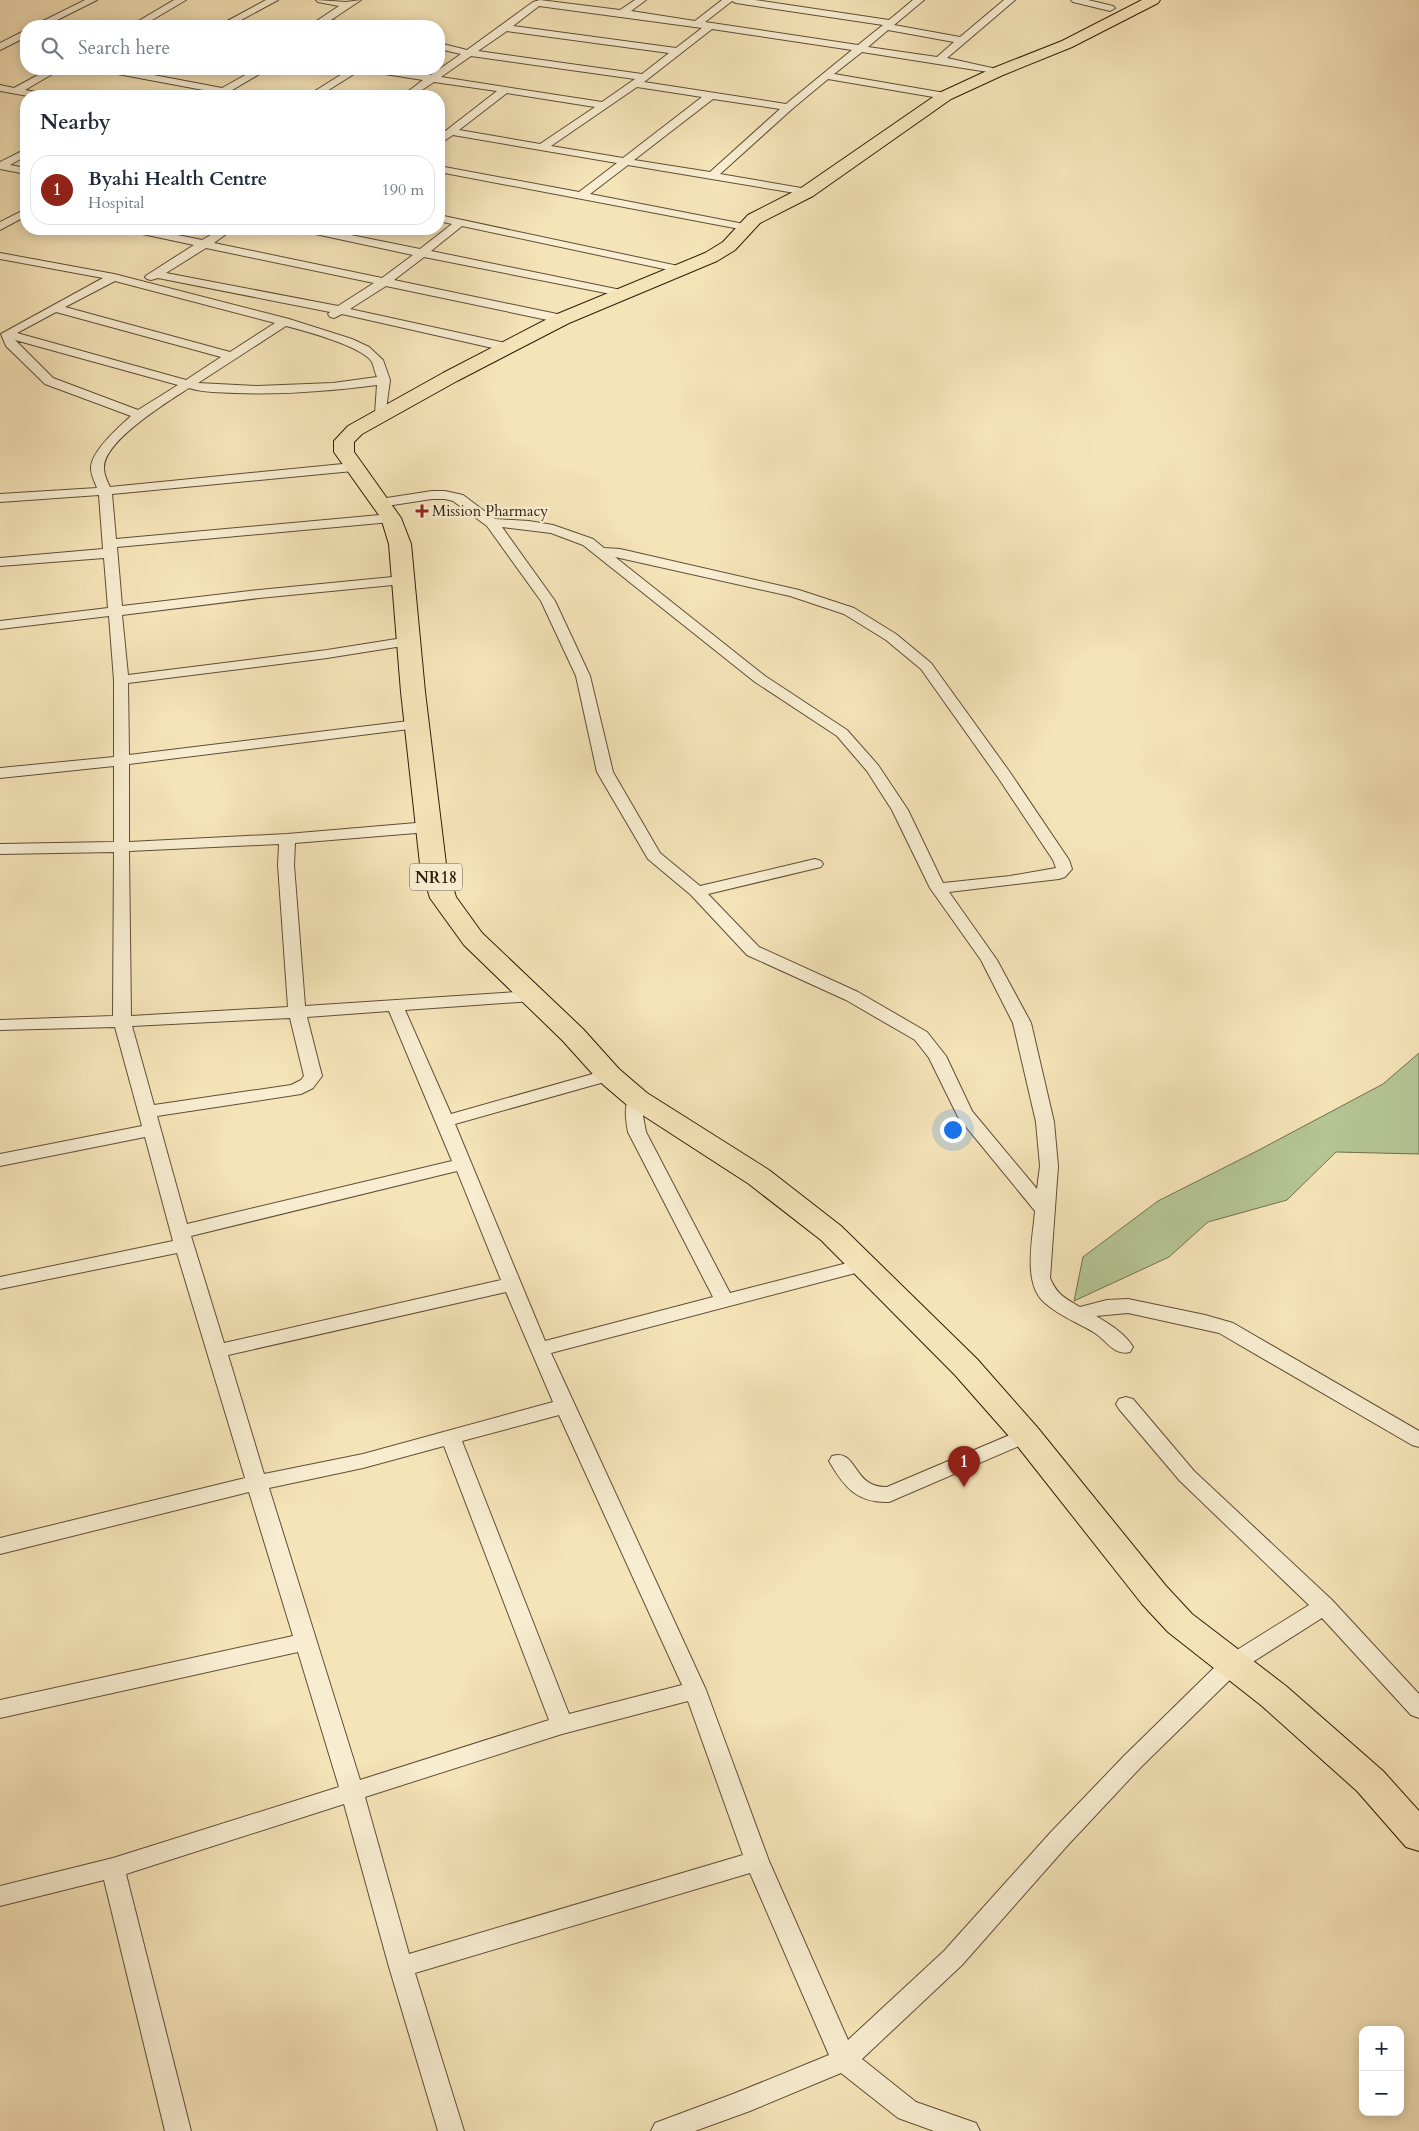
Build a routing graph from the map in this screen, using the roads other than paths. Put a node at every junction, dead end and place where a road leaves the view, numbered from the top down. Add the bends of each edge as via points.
1 (92, 0) edge
2 (181, 0) edge
3 (272, 0) edge
4 (321, 0) edge
5 (641, 0) edge
6 (728, 0) edge
7 (736, 0) edge
8 (919, 0) edge
9 (1010, 0) edge
10 (1076, 0) edge
11 (1153, 0) edge
12 (352, 2) edge
13 (1110, 8) dead end
14 (622, 13) junction
15 (50, 20) edge
16 (146, 20) edge
17 (234, 20) edge
18 (324, 20) edge
19 (697, 24) junction
20 (890, 25) junction
21 (710, 26) junction
22 (504, 28) junction
23 (20, 36) edge
24 (963, 41) junction
25 (0, 47) edge
26 (445, 47) edge
27 (861, 50) junction
28 (677, 51) junction
29 (469, 53) junction
30 (939, 60) junction
31 (445, 70) edge
32 (997, 72) junction
33 (45, 75) edge
34 (139, 75) edge
35 (252, 75) edge
36 (347, 75) edge
37 (413, 75) edge
38 (437, 75) edge
39 (828, 76) junction
40 (433, 78) junction
41 (639, 81) junction
42 (0, 88) edge
43 (219, 90) edge
44 (226, 90) edge
45 (322, 90) edge
46 (415, 90) edge
47 (504, 90) junction
48 (15, 91) junction
49 (20, 92) edge
50 (710, 96) junction
51 (945, 96) junction
52 (604, 105) junction
53 (788, 107) junction
54 (451, 132) junction
55 (445, 136) edge
56 (542, 147) junction
57 (20, 155) edge
58 (626, 161) junction
59 (0, 166) edge
60 (20, 170) edge
61 (445, 170) edge
62 (712, 176) junction
63 (807, 192) junction
64 (581, 196) junction
65 (20, 216) edge
66 (445, 219) edge
67 (461, 222) junction
68 (744, 227) junction
69 (0, 228) edge
70 (164, 235) edge
71 (218, 235) edge
72 (335, 235) edge
73 (445, 235) edge
74 (445, 235) edge
75 (205, 243) junction
76 (422, 253) junction
77 (0, 256) edge
78 (683, 270) junction
79 (156, 274) junction
80 (114, 277) junction
81 (196, 282) junction
82 (384, 282) junction
83 (140, 284) junction
84 (621, 293) junction
85 (183, 296) junction
86 (55, 308) junction
87 (340, 310) junction
88 (562, 319) junction
89 (285, 322) junction
90 (310, 329) junction
91 (7, 334) junction
92 (506, 347) junction
93 (231, 356) junction
94 (384, 380) junction
95 (186, 385) junction
96 (381, 414) junction
97 (139, 415) junction
98 (353, 467) junction
99 (105, 491) junction
100 (0, 498) edge
101 (385, 510) junction
102 (492, 523) junction
103 (108, 548) junction
104 (601, 552) junction
105 (0, 562) edge
106 (402, 580) junction
107 (116, 610) junction
108 (0, 626) edge
109 (409, 641) junction
110 (120, 680) junction
111 (417, 724) junction
112 (120, 761) junction
113 (0, 772) edge
114 (428, 827) junction
115 (287, 839) junction
116 (121, 847) junction
117 (0, 849) edge
118 (815, 864) dead end
119 (938, 888) junction
120 (697, 892) junction
121 (532, 996) junction
122 (395, 1006) junction
123 (297, 1012) junction
124 (122, 1022) junction
125 (0, 1025) edge
126 (609, 1075) junction
127 (637, 1099) junction
128 (147, 1112) junction
129 (445, 1121) junction
130 (152, 1130) junction
131 (0, 1160) edge
132 (463, 1164) junction
133 (1044, 1210) junction
134 (182, 1238) junction
135 (863, 1265) junction
136 (0, 1283) edge
137 (511, 1284) junction
138 (724, 1300) junction
139 (1079, 1314) junction
140 (1123, 1347) dead end
141 (539, 1349) junction
142 (217, 1351) junction
143 (1126, 1404) dead end
144 (564, 1406) junction
145 (1026, 1435) junction
146 (451, 1438) junction
147 (1419, 1440) edge
148 (839, 1461) dead end
149 (257, 1483) junction
150 (0, 1546) edge
151 (1324, 1606) junction
152 (305, 1642) junction
153 (1232, 1664) junction
154 (694, 1690) junction
155 (0, 1709) edge
156 (1419, 1709) edge
157 (562, 1725) junction
158 (352, 1793) junction
159 (1419, 1836) edge
160 (757, 1861) junction
161 (113, 1868) junction
162 (0, 1896) edge
163 (401, 1967) junction
164 (844, 2060) junction
165 (178, 2131) edge
166 (451, 2131) edge
167 (664, 2131) edge
168 (967, 2131) edge

1 - 15 street
2 - 16 street
3 - 17 street
4 - 12 street
5 - 14 street
6 - 19 street
7 - 20 street
8 - 20 street
9 - 24 street
10 - 13 street
11 - 32 main road, NR18 via 1067,44
12 - 18 street
14 - 19 street
14 - 22 street via 540,3
19 - 21 street
20 - 24 street
20 - 27 street
21 - 27 street
21 - 28 street
22 - 28 street
22 - 29 street
23 - 25 street
24 - 30 street
26 - 29 street
27 - 30 street
27 - 39 street
28 - 41 street
29 - 31 street
29 - 41 street
30 - 32 street
32 - 51 main road, NR18
33 - 48 street
34 - 43 street
35 - 44 street
36 - 45 street
37 - 40 street
38 - 40 street
39 - 51 street
39 - 53 street
40 - 46 street
40 - 47 street
41 - 50 street
41 - 52 street
42 - 48 street
47 - 52 street
47 - 54 street
48 - 49 street
50 - 53 street
50 - 58 street
51 - 63 main road, NR18
52 - 56 street
53 - 62 street
54 - 55 street
54 - 56 street
56 - 58 street
57 - 59 street
58 - 62 street
58 - 64 street
59 - 60 street
61 - 64 street
62 - 63 street
63 - 68 main road, NR18
64 - 68 street
65 - 69 street
66 - 67 street
67 - 73 street
67 - 78 street
68 - 78 main road, NR18 via 729,246
70 - 75 street
71 - 75 street
72 - 76 street
74 - 76 street
75 - 79 street
75 - 82 street
76 - 82 street
76 - 84 street
77 - 80 street
78 - 84 main road, NR18
79 - 81 street
79 - 83 street
80 - 83 street
80 - 86 street
81 - 85 street
81 - 87 street
82 - 87 street
82 - 88 street
83 - 85 street
84 - 88 main road, NR18
85 - 89 street
86 - 91 street
86 - 93 street
87 - 90 street
87 - 92 street
88 - 92 main road, NR18
89 - 90 street
89 - 93 street
90 - 94 street via 365,350 377,360
91 - 95 street
91 - 97 street via 10,343 48,381
92 - 96 main road, NR18
93 - 95 street
94 - 95 street via 333,387 257,390 215,390
94 - 96 street
95 - 97 street
96 - 98 main road, NR18 via 344,441 344,452
97 - 99 street via 100,458 97,467
98 - 99 street
98 - 101 main road, NR18
99 - 100 street
99 - 103 street
101 - 102 street via 432,495 445,495 458,498
101 - 103 street
101 - 106 main road, NR18 via 400,544
102 - 104 street via 522,523 570,534
102 - 120 street via 548,601 583,676 605,772 654,856
103 - 105 street
103 - 107 street
104 - 119 street via 760,679 842,733 873,768 900,810
104 - 119 street via 629,554 794,593 848,612 891,637 926,666 1004,774 1064,868 1059,874
106 - 107 street
106 - 109 main road, NR18
107 - 108 street
107 - 110 street
109 - 110 street
109 - 111 main road, NR18
110 - 112 street
111 - 112 street
111 - 114 main road, NR18
112 - 113 street
112 - 116 street
114 - 115 street
114 - 121 main road, NR18 via 433,864 443,898 474,939
115 - 116 street
115 - 123 street
116 - 117 street
116 - 124 street
118 - 120 street
119 - 133 street via 989,960 1022,1023 1045,1122 1049,1166
120 - 133 street via 753,951 852,996 921,1036 936,1056 964,1113
121 - 122 street
121 - 126 main road, NR18 via 573,1034
122 - 123 street
122 - 129 street
123 - 124 street
123 - 128 street via 313,1076 307,1084 295,1090
124 - 125 street
124 - 128 street
126 - 127 main road, NR18
126 - 129 street
127 - 135 main road, NR18 via 759,1177 831,1233
127 - 138 street via 634,1116 637,1132
128 - 130 street
129 - 132 street
130 - 131 street
130 - 134 street
132 - 134 street
132 - 137 street
133 - 139 street via 1040,1278 1052,1299
134 - 136 street
134 - 142 street
135 - 138 street
135 - 145 main road, NR18 via 966,1367
137 - 141 street
137 - 142 street
138 - 141 street
139 - 140 street
139 - 147 street via 1128,1306 1226,1328
141 - 144 street
142 - 149 street
143 - 151 street via 1187,1476
144 - 146 street
144 - 154 street
145 - 148 street via 889,1494 875,1496 864,1492
145 - 153 main road, NR18 via 1154,1596 1180,1623
146 - 149 street
146 - 157 street
149 - 150 street
149 - 152 street
151 - 153 street
151 - 156 street
152 - 155 street
152 - 158 street
153 - 159 main road, NR18 via 1274,1696 1370,1781
153 - 164 street via 1112,1783 953,1958
154 - 157 street
154 - 160 street
157 - 158 street
158 - 161 street
158 - 163 street
160 - 163 street
160 - 164 street
161 - 162 street
161 - 165 street
163 - 166 street
164 - 167 street
164 - 168 street via 907,2110

